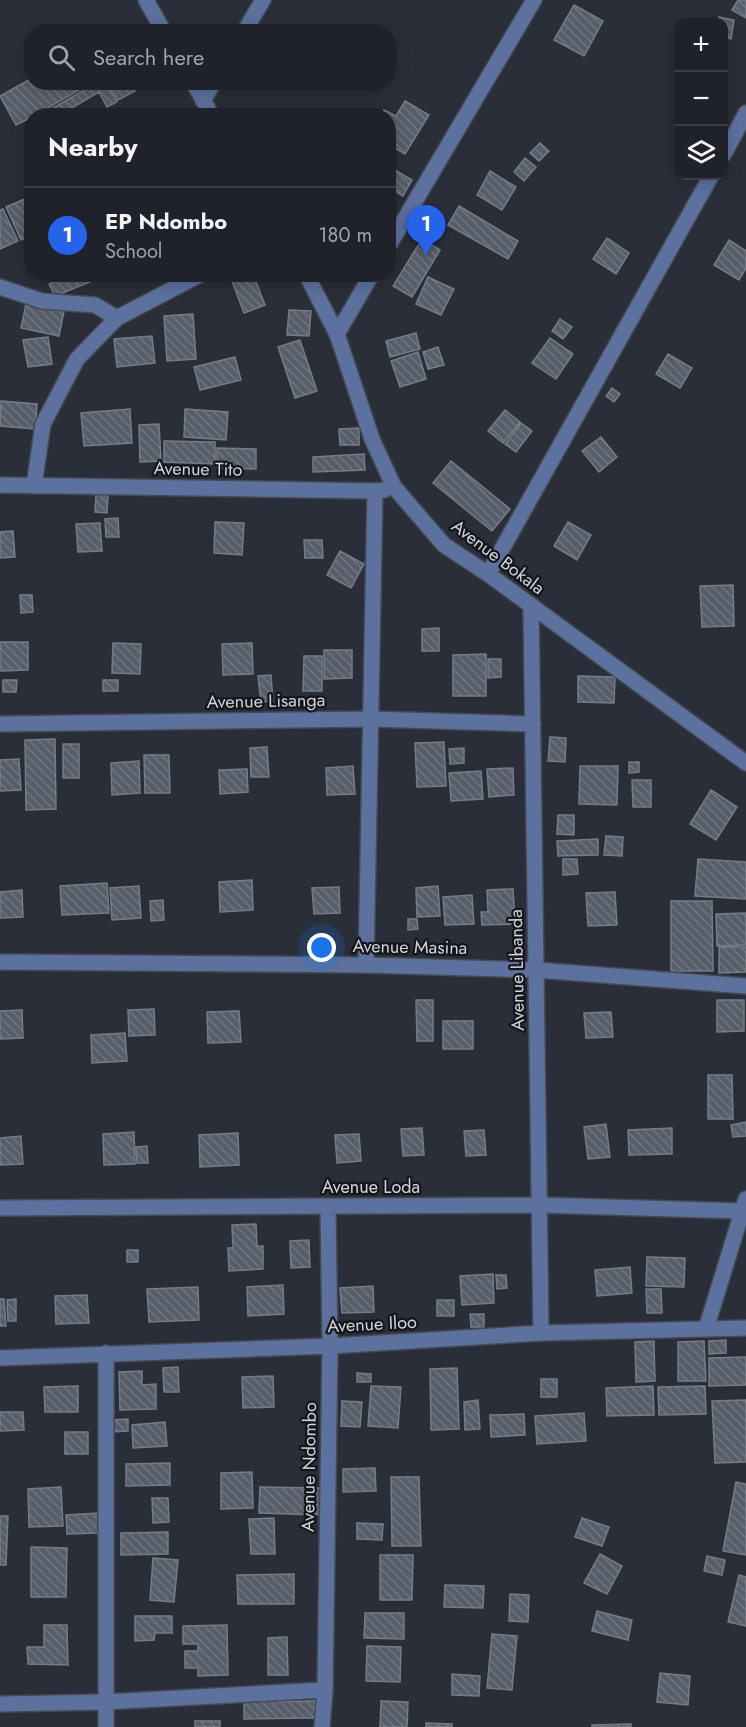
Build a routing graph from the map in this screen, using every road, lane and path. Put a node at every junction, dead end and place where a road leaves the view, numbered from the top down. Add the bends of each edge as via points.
1 (146, 0) edge
2 (263, 0) edge
3 (534, 0) edge
4 (160, 24) edge
5 (249, 24) edge
6 (197, 90) edge
7 (209, 90) edge
8 (203, 101) junction
9 (207, 108) edge
10 (746, 113) edge
11 (728, 145) edge
12 (709, 180) edge
13 (396, 233) edge
14 (186, 282) edge
15 (310, 282) edge
16 (367, 282) edge
17 (0, 288) edge
18 (117, 318) junction
19 (337, 334) junction
20 (0, 485) edge
21 (34, 486) junction
22 (394, 487) junction
23 (375, 491) junction
24 (488, 574) junction
25 (531, 606) junction
26 (371, 719) junction
27 (0, 724) edge
28 (533, 724) junction
29 (746, 763) edge
30 (0, 962) edge
31 (366, 965) junction
32 (536, 969) junction
33 (746, 986) edge
34 (539, 1205) junction
35 (744, 1205) edge
36 (328, 1207) junction
37 (0, 1208) edge
38 (706, 1329) junction
39 (746, 1329) edge
40 (541, 1333) junction
41 (330, 1346) junction
42 (106, 1353) junction
43 (0, 1358) edge
44 (325, 1690) junction
45 (105, 1702) junction
46 (0, 1704) edge
47 (106, 1727) edge
48 (322, 1727) edge

1 - 4 street
2 - 5 street
3 - 13 street
6 - 8 street
7 - 8 street
8 - 9 street
10 - 11 street
12 - 24 street
14 - 18 street
15 - 19 street, Avenue Bokala
16 - 19 street
17 - 18 street via 42,301 95,305
18 - 21 street via 77,359 43,424
19 - 22 street, Avenue Bokala via 372,439
20 - 21 street, Avenue Tito
21 - 23 street, Avenue Tito
22 - 23 street, Avenue Tito
22 - 24 street, Avenue Bokala via 444,545
23 - 26 street
24 - 25 street, Avenue Bokala
25 - 28 street, Avenue Libanda
25 - 29 street, Avenue Bokala
26 - 27 street, Avenue Lisanga
26 - 28 street, Avenue Lisanga
26 - 31 street
28 - 32 street, Avenue Libanda
30 - 31 street, Avenue Masina
31 - 32 street, Avenue Masina
32 - 33 street, Avenue Masina
32 - 34 street, Avenue Libanda
34 - 35 street, Avenue Loda
34 - 36 street, Avenue Loda
34 - 40 street, Avenue Libanda
35 - 38 street
36 - 37 street, Avenue Loda
36 - 41 street, Avenue Ndombo
38 - 39 street, Avenue Iloo
38 - 40 street, Avenue Iloo
40 - 41 street, Avenue Iloo
41 - 42 street, Avenue Iloo
41 - 44 street, Avenue Ndombo
42 - 43 street, Avenue Iloo
42 - 45 street
44 - 45 street
44 - 48 street, Avenue Ndombo
45 - 46 street
45 - 47 street

